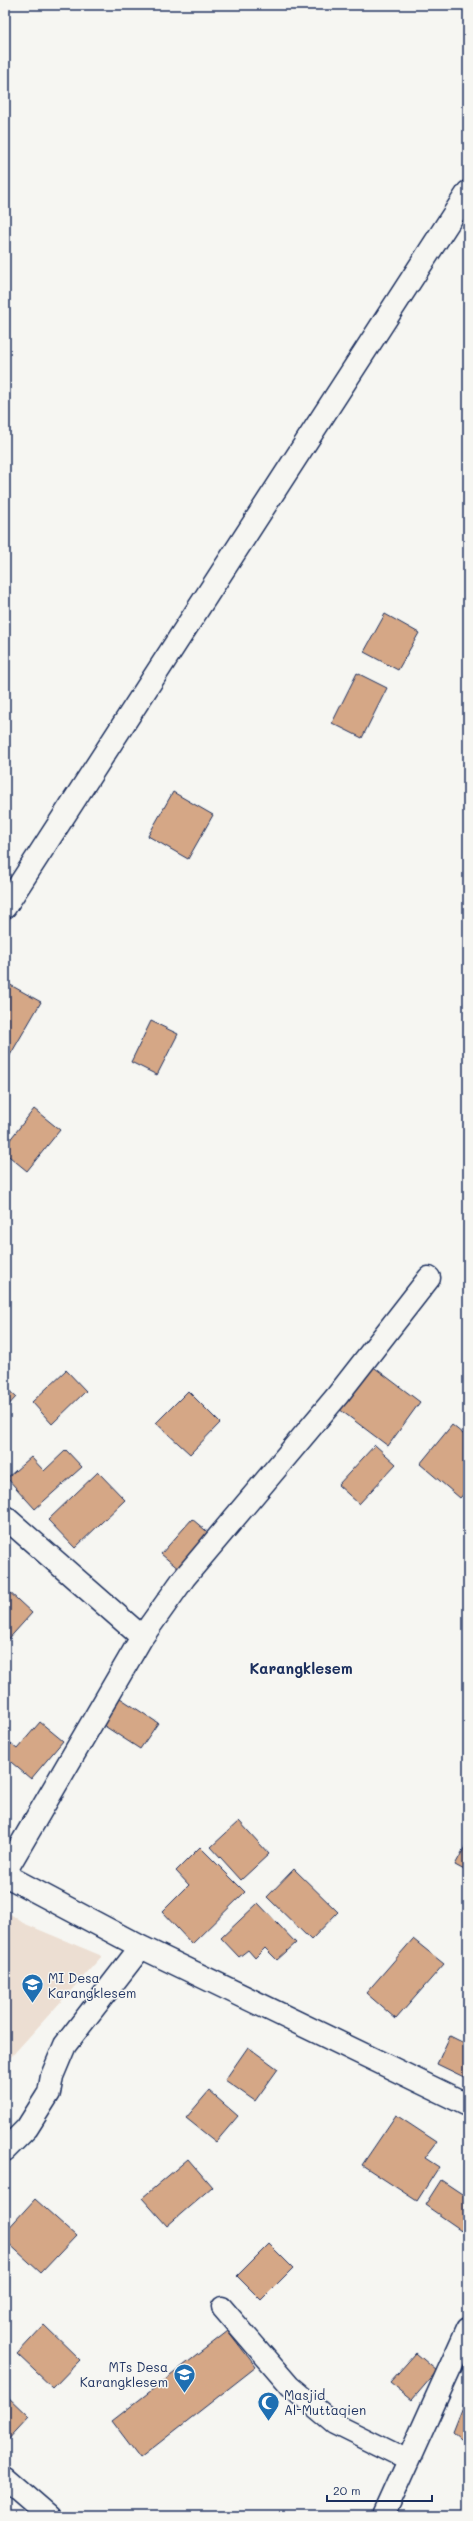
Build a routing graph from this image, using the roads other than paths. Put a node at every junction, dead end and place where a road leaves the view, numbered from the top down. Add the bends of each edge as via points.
1 (468, 192) edge
2 (5, 907) edge
3 (428, 1278) dead end
4 (5, 1517) edge
5 (142, 1637) junction
6 (5, 1873) edge
7 (140, 1946) junction
8 (468, 2105) edge
9 (5, 2150) edge
10 (222, 2307) dead end
11 (468, 2328) edge
12 (408, 2460) junction
13 (5, 2478) edge
14 (49, 2516) edge
15 (383, 2516) edge

1 - 2 street
3 - 5 street via 337,1396 184,1578
4 - 5 street
5 - 6 street
6 - 7 street
7 - 8 street
7 - 9 street via 65,2045 52,2076 49,2093 27,2128
10 - 12 lane via 290,2386 327,2418
11 - 12 street
12 - 15 street
13 - 14 street

